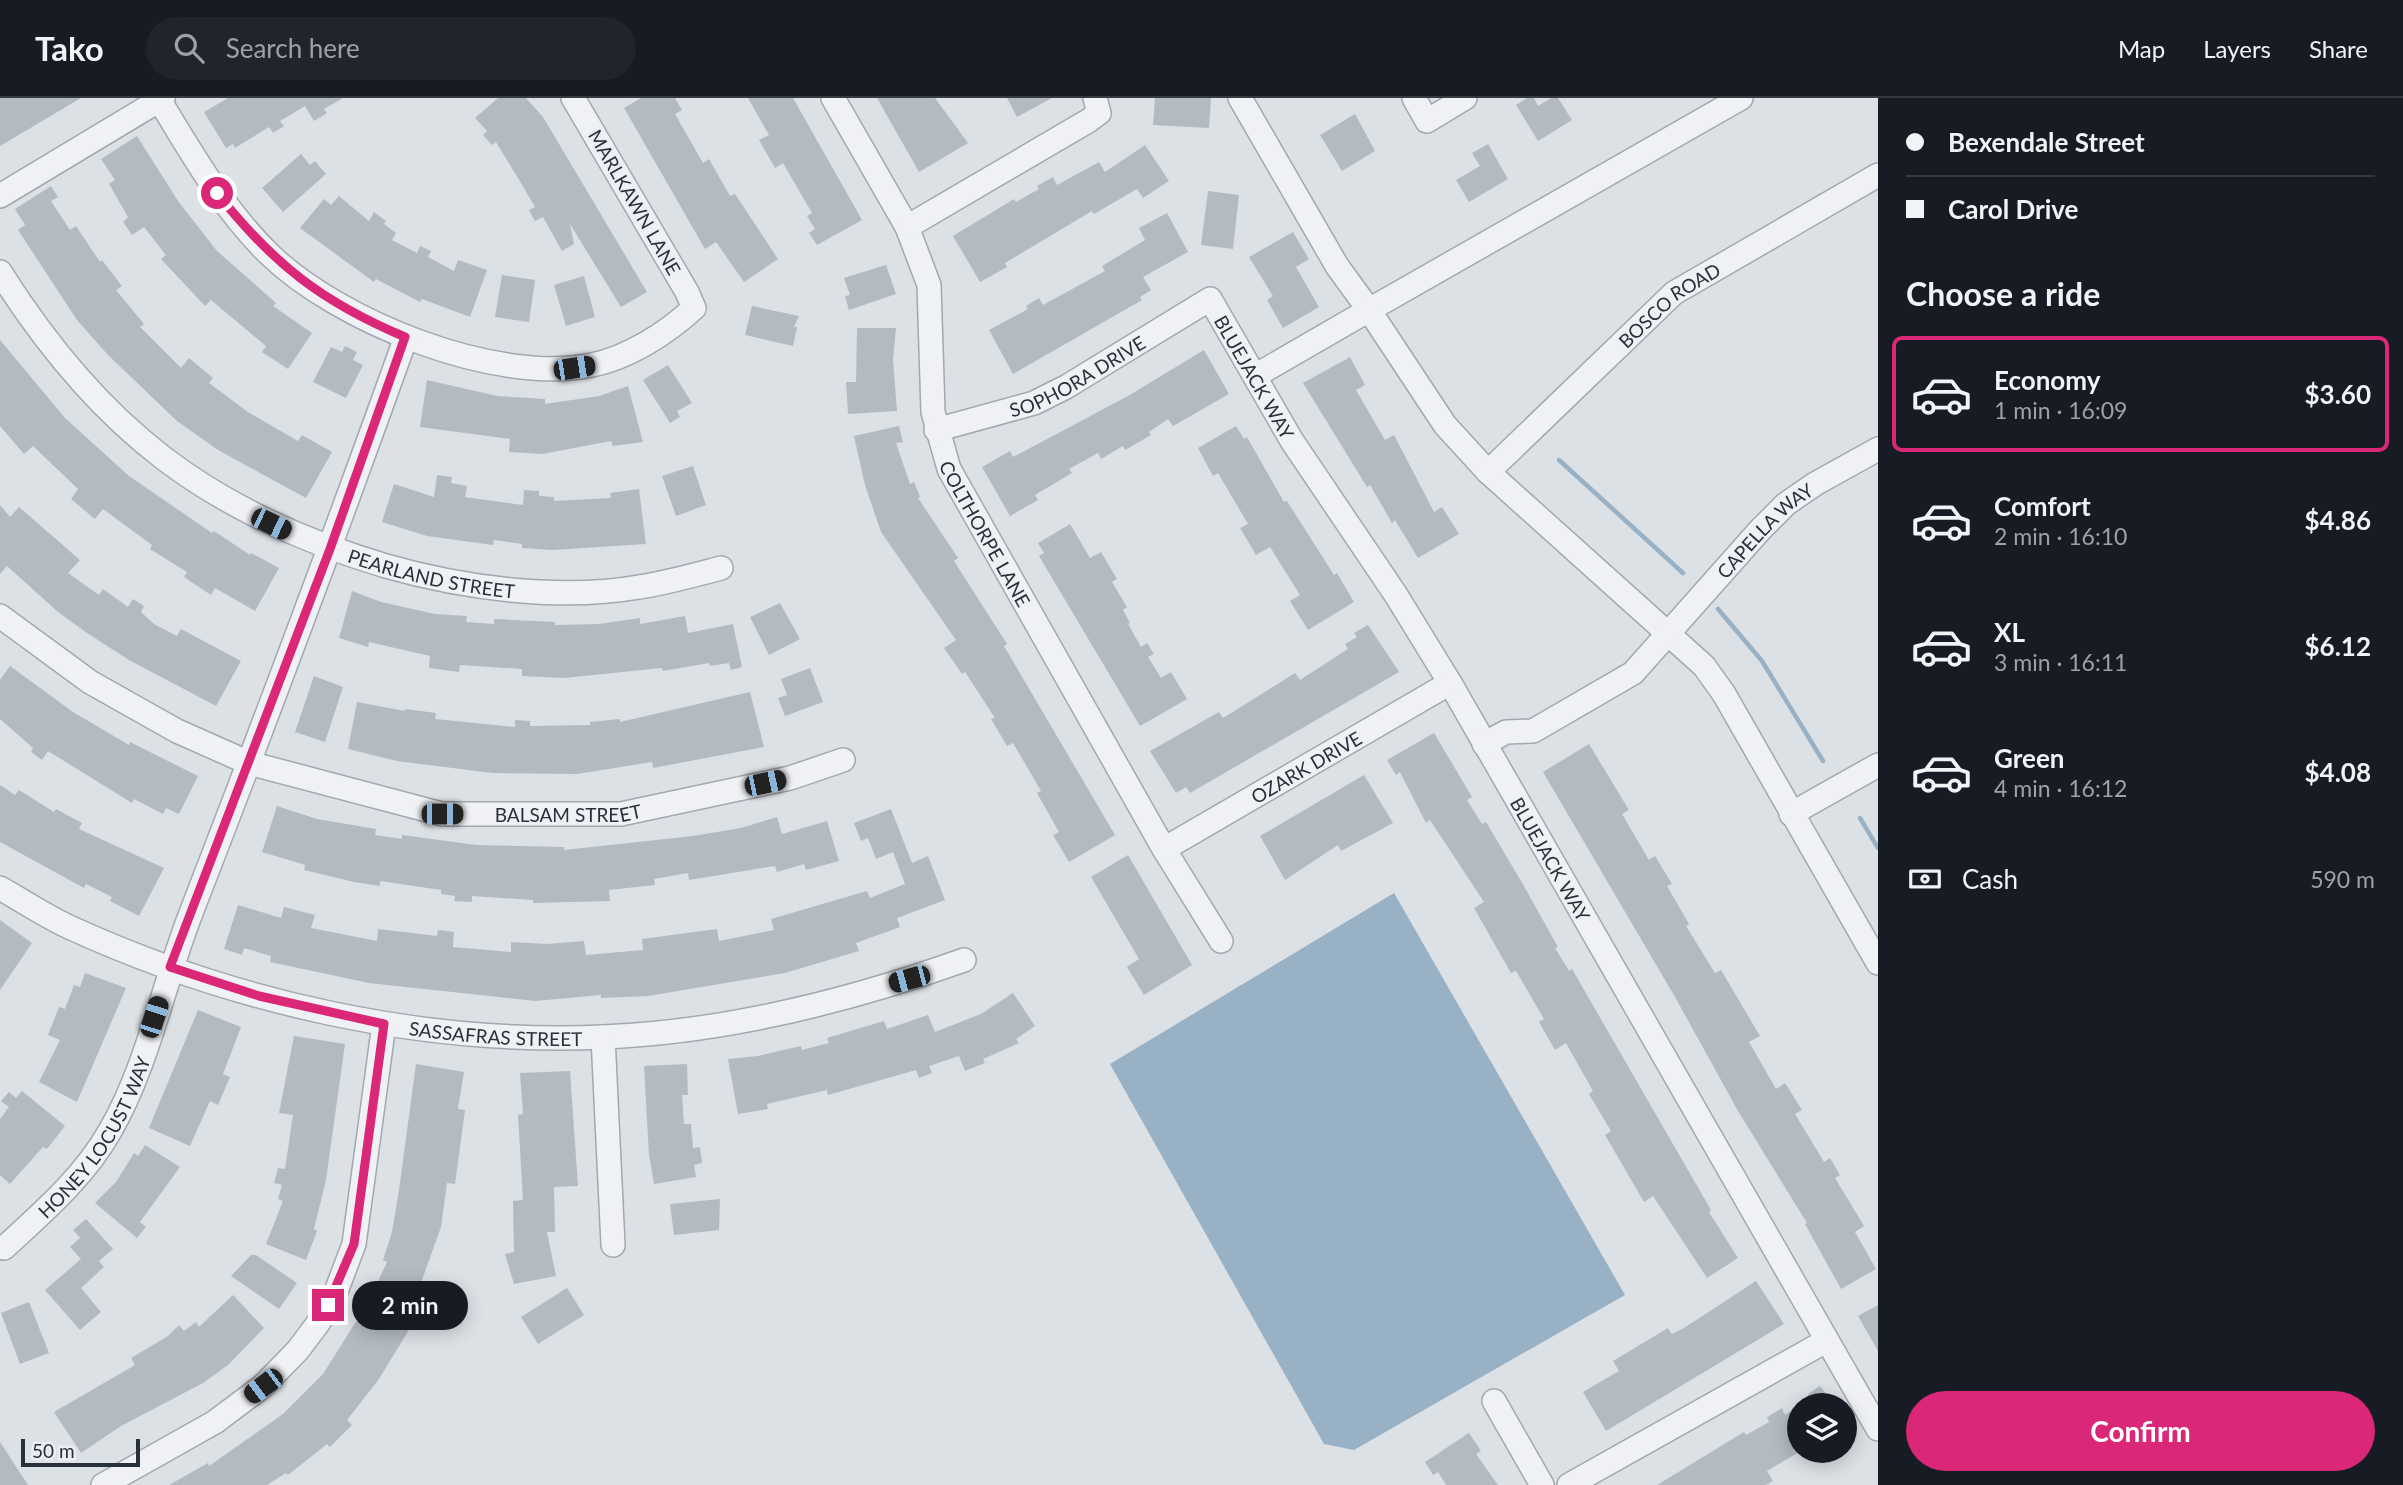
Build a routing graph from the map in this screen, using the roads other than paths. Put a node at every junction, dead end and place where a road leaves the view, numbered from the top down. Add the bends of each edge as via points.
1 (573, 98) edge
2 (832, 98) edge
3 (1240, 98) edge
4 (1414, 98) edge
5 (1465, 98) edge
6 (1741, 98) edge
7 (160, 99) edge
8 (1097, 106) edge
9 (1878, 175) edge
10 (0, 196) edge
11 (907, 227) junction
12 (0, 272) edge
13 (1210, 299) joint
14 (1369, 310) junction
15 (405, 337) junction
16 (1255, 376) junction
17 (936, 430) junction
18 (1878, 449) edge
19 (1488, 472) junction
20 (330, 549) junction
21 (721, 568) dead end
22 (0, 616) edge
23 (1668, 631) junction
24 (1450, 683) junction
25 (1484, 744) junction
26 (843, 760) dead end
27 (249, 763) junction
28 (1878, 765) edge
29 (1791, 814) junction
30 (1164, 849) junction
31 (0, 888) edge
32 (1221, 941) dead end
33 (964, 960) dead end
34 (1878, 963) edge
35 (170, 967) junction
36 (384, 1024) junction
37 (603, 1037) junction
38 (613, 1245) dead end
39 (4, 1248) dead end
40 (1826, 1341) junction
41 (1493, 1401) dead end
42 (1878, 1429) edge
43 (103, 1485) edge
44 (1542, 1485) edge
45 (1569, 1485) edge

1 - 15 street, MARLKAWN LANE via 694,309 628,352 574,368 479,359
2 - 11 street, COLTHORPE LANE
3 - 14 street via 1337,266
4 - 5 street via 1427,121
6 - 14 street
7 - 10 street
7 - 15 street via 217,193 269,254 323,296
8 - 11 street
9 - 19 street, BOSCO ROAD via 1674,293
11 - 17 street, COLTHORPE LANE via 929,285
12 - 20 street, PEARLAND STREET via 62,362 137,437 234,504
13 - 16 street, BLUEJACK WAY
13 - 17 street, SOPHORA DRIVE via 1034,403
14 - 16 street
14 - 19 street via 1445,425
15 - 20 street, HONEY LOCUST WAY
16 - 24 street, BLUEJACK WAY via 1292,441
17 - 30 street, COLTHORPE LANE via 949,469 977,522
18 - 23 street, CAPELLA WAY via 1786,504
19 - 23 street
20 - 21 street, PEARLAND STREET via 432,579 501,589 637,588
20 - 27 street, HONEY LOCUST WAY
22 - 27 street, BALSAM STREET via 90,682 177,731
23 - 25 street, CAPELLA WAY via 1633,673 1534,731 1506,732
23 - 29 street via 1704,666 1724,694
24 - 25 street, BLUEJACK WAY
24 - 30 street, OZARK DRIVE
25 - 40 street, BLUEJACK WAY
26 - 27 street, BALSAM STREET via 790,778 621,814 442,814
27 - 35 street, HONEY LOCUST WAY
28 - 29 street
29 - 34 street
30 - 32 street, COLTHORPE LANE
31 - 35 street, SASSAFRAS STREET via 68,927
33 - 37 street, SASSAFRAS STREET via 897,983 748,1020
35 - 36 street, SASSAFRAS STREET via 259,996
35 - 39 street, HONEY LOCUST WAY via 130,1091 110,1132 57,1200
36 - 37 street, SASSAFRAS STREET via 475,1034
36 - 43 street via 354,1244 319,1322 263,1386 215,1422
37 - 38 street
40 - 42 street, BLUEJACK WAY
40 - 45 street
41 - 44 street

